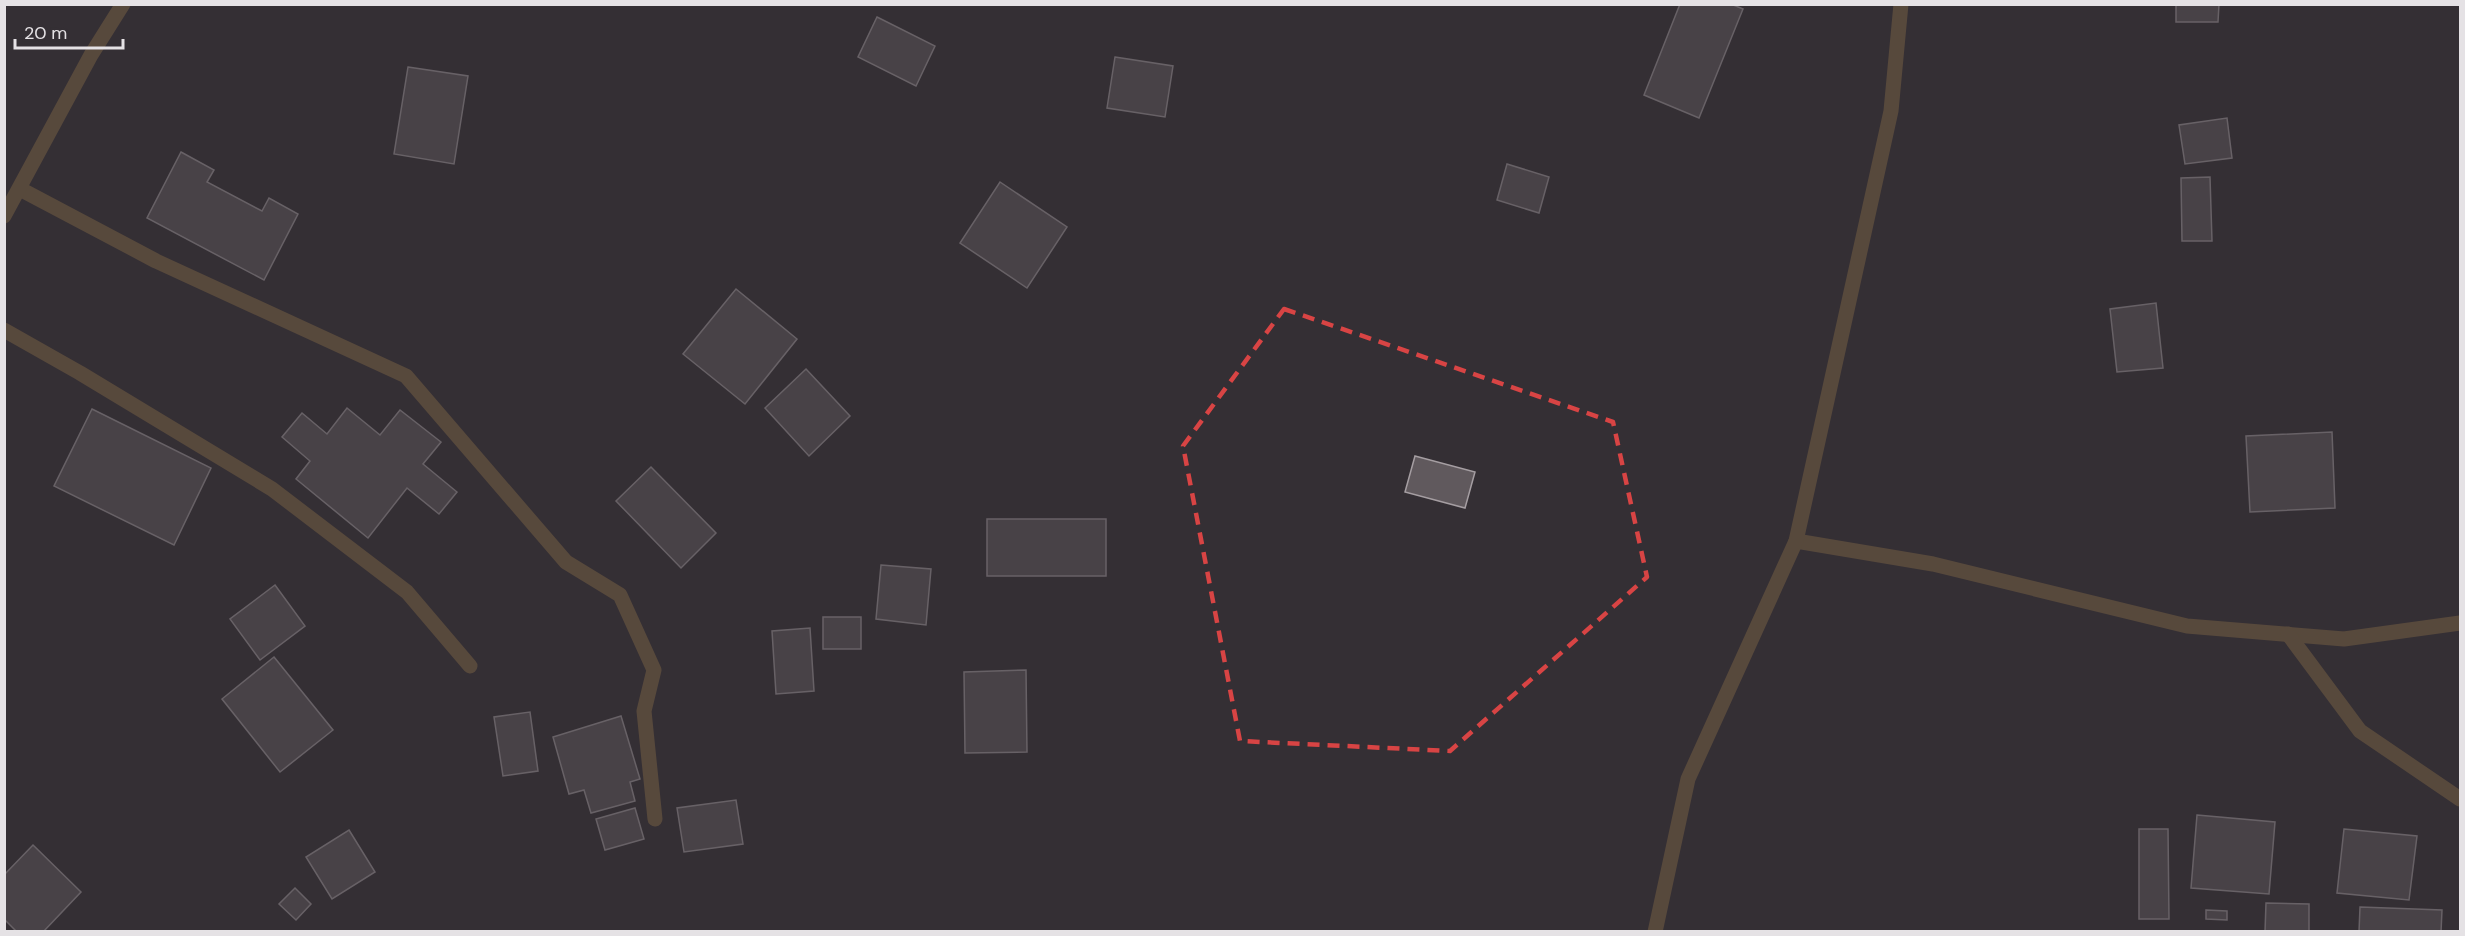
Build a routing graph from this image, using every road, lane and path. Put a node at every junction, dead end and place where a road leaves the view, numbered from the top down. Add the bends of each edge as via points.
1 (123, 4) edge
2 (1901, 4) edge
3 (20, 189) junction
4 (4, 216) edge
5 (4, 330) edge
6 (1796, 541) junction
7 (2460, 623) edge
8 (2288, 634) junction
9 (470, 666) dead end
10 (2460, 799) edge
11 (655, 819) dead end
12 (1655, 932) edge

1 - 3 street via 91,55
2 - 6 street via 1892,111
3 - 4 street
3 - 11 street via 156,261 406,376 566,562 620,595 654,670 644,711
5 - 9 street via 272,489 407,592
6 - 8 street via 1933,564 2187,626
6 - 12 street via 1688,779
7 - 8 street via 2344,639
8 - 10 street via 2360,731

